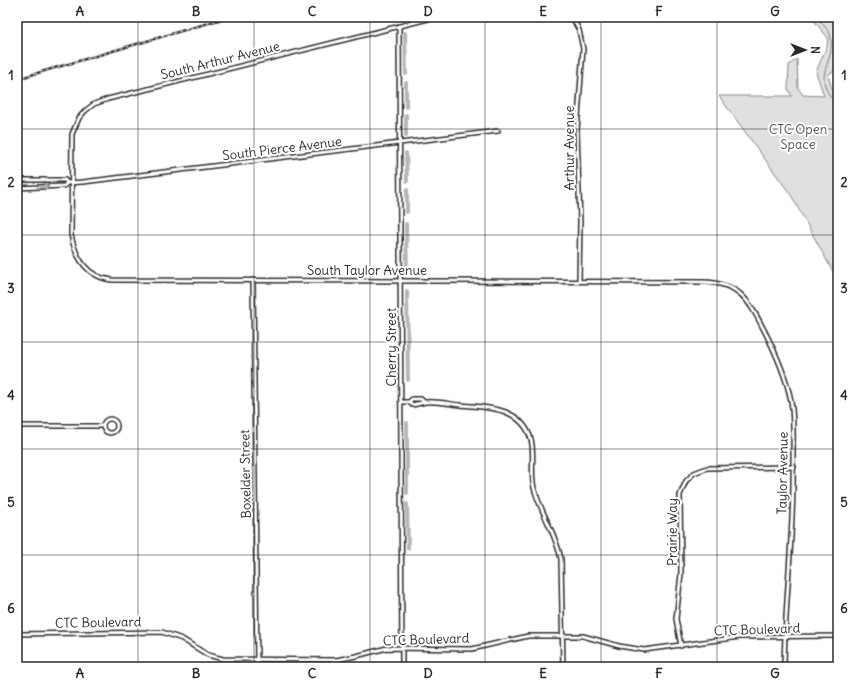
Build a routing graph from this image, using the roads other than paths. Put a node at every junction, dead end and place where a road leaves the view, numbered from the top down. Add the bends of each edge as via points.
1 (436, 17) edge
2 (572, 17) edge
3 (399, 26) junction
4 (498, 131) dead end
5 (400, 143) junction
6 (17, 180) edge
7 (67, 183) junction
8 (72, 183) junction
9 (17, 188) edge
10 (253, 280) junction
11 (401, 280) junction
12 (579, 281) junction
13 (738, 292) joint
14 (401, 402) junction
15 (409, 402) junction
16 (424, 402) junction
17 (17, 426) edge
18 (103, 426) junction
19 (794, 467) junction
20 (17, 634) edge
21 (563, 636) junction
22 (785, 636) junction
23 (838, 636) edge
24 (681, 646) junction
25 (402, 648) junction
26 (257, 659) junction
27 (257, 667) edge
28 (402, 667) edge
29 (563, 667) edge
30 (784, 667) edge

1 - 3 street, South Arthur Avenue
2 - 12 street, Arthur Avenue via 579,30 583,49 577,131
3 - 5 street, Cherry Street
3 - 8 street, South Arthur Avenue via 121,95 94,104 79,118 74,129 71,143
4 - 5 street, South Pierce Avenue
5 - 8 street, South Pierce Avenue
5 - 11 street, Cherry Street
6 - 7 street, South Pierce Avenue via 64,180
7 - 8 street, South Pierce Avenue
9 -> 7 street, South Pierce Avenue via 64,186
8 - 10 street, South Taylor Avenue via 71,236 74,251 80,261 96,275 112,280
10 - 11 street, South Taylor Avenue
10 - 26 street, Boxelder Street
11 - 12 street, South Taylor Avenue
11 - 14 street, Cherry Street
12 - 13 street, South Taylor Avenue via 712,282 727,285
13 - 19 street, Taylor Avenue via 749,302 756,314 785,377 791,403
14 - 15 street
14 - 25 street, Cherry Street
15 - 16 street via 412,405
15 - 16 street via 412,399 421,399
16 - 21 street via 494,408 516,417 525,427 531,440 533,485 559,548
17 - 18 street
18 - 18 street via 106,432 110,433 117,427 115,421 109,419
19 - 22 street, Taylor Avenue
19 - 24 street, Prairie Way via 707,468 694,473 686,481 680,495 681,574 676,619
20 - 26 street, CTC Boulevard via 162,632 182,639 208,655 223,659
21 - 24 street, CTC Boulevard via 583,636 640,650
21 - 25 street, CTC Boulevard via 524,636 472,649
21 - 29 street
22 - 23 street, CTC Boulevard
22 - 24 street, CTC Boulevard via 727,638
22 - 30 street, Taylor Avenue
25 - 26 street, CTC Boulevard via 387,648 336,660
25 - 28 street, Cherry Street
26 - 27 street, Boxelder Street

